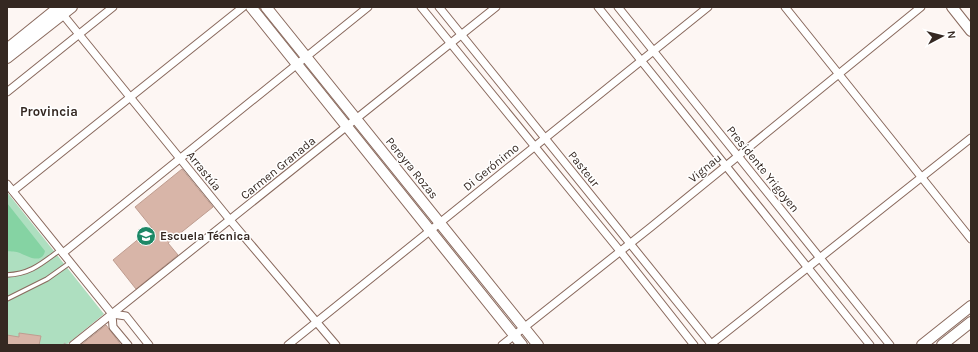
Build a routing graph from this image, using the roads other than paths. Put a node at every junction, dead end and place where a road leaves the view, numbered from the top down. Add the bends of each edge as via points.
1 (72, 7) edge
2 (113, 7) edge
3 (242, 7) edge
4 (251, 7) edge
5 (266, 7) edge
6 (368, 7) edge
7 (421, 7) edge
8 (439, 7) edge
9 (496, 7) edge
10 (598, 7) edge
11 (618, 7) edge
12 (708, 7) edge
13 (785, 7) edge
14 (921, 7) edge
15 (952, 7) edge
16 (60, 10) edge
17 (971, 30) edge
18 (79, 34) junction
19 (461, 35) junction
20 (450, 43) junction
21 (7, 49) edge
22 (653, 51) junction
23 (306, 57) junction
24 (7, 58) edge
25 (641, 60) junction
26 (297, 64) junction
27 (839, 74) junction
28 (7, 92) edge
29 (130, 97) junction
30 (356, 119) junction
31 (347, 126) junction
32 (545, 138) junction
33 (971, 138) edge
34 (535, 146) junction
35 (738, 156) junction
36 (180, 158) junction
37 (726, 166) junction
38 (921, 178) junction
39 (7, 184) edge
40 (13, 191) junction
41 (230, 220) junction
42 (440, 223) junction
43 (430, 231) junction
44 (971, 240) edge
45 (630, 243) junction
46 (62, 251) junction
47 (620, 251) junction
48 (820, 258) junction
49 (70, 262) junction
50 (808, 268) junction
51 (7, 274) edge
52 (7, 299) edge
53 (971, 306) edge
54 (112, 314) junction
55 (317, 322) junction
56 (971, 322) edge
57 (524, 327) junction
58 (514, 335) junction
59 (73, 345) edge
60 (128, 345) edge
61 (149, 345) edge
62 (288, 345) edge
63 (336, 345) edge
64 (502, 345) edge
65 (522, 345) edge
66 (538, 345) edge
67 (694, 345) edge
68 (711, 345) edge
69 (870, 345) edge
70 (890, 345) edge
71 (922, 345) edge
72 (942, 345) edge

1 - 16 street
2 - 18 street
3 - 29 street
4 - 26 street, Pereyra Rozas
5 - 23 street, Pereyra Rozas
6 - 23 street
7 - 20 street, Pasteur
8 - 19 street, Pasteur
9 - 19 street, Carmen Granada
10 - 25 street
11 - 22 street, Presidente Yrigoyen
12 - 22 street, Di Gerónimo
13 - 27 street
14 - 27 street, Vignau
15 - 17 street
16 - 18 street, Arrastúa
16 - 21 street
16 - 24 street
18 - 28 street
18 - 29 street, Arrastúa
19 - 20 street, Carmen Granada
19 - 32 street, Pasteur
20 - 30 street, Carmen Granada
20 - 34 street, Pasteur
22 - 25 street, Di Gerónimo
22 - 35 street, Presidente Yrigoyen
23 - 26 street
23 - 30 street, Pereyra Rozas
25 - 32 street, Di Gerónimo
25 - 37 street
26 - 31 street, Pereyra Rozas
26 - 36 street
27 - 35 street, Vignau
27 - 38 street
29 - 36 street, Arrastúa
29 - 40 street
30 - 31 street, Carmen Granada
30 - 42 street, Pereyra Rozas
31 - 41 street, Carmen Granada
31 - 43 street, Pereyra Rozas
32 - 34 street, Di Gerónimo
32 - 45 street, Pasteur
33 - 38 street
34 - 42 street, Di Gerónimo
34 - 47 street, Pasteur
35 - 37 street, Vignau
35 - 48 street, Presidente Yrigoyen
36 - 41 street, Arrastúa
36 - 46 street
37 - 45 street, Vignau
37 - 50 street
38 - 44 street
38 - 48 street
39 - 40 street
40 - 46 street
41 - 54 street, Carmen Granada
41 - 55 street, Arrastúa
42 - 43 street, Di Gerónimo
42 - 57 street, Pereyra Rozas
43 - 55 street, Di Gerónimo
43 - 58 street, Pereyra Rozas
45 - 47 street, Vignau
45 - 68 street, Pasteur
46 - 49 street
46 - 51 lane via 31,270
47 - 57 street, Vignau
47 - 67 street, Pasteur
48 - 50 street
48 - 70 street, Presidente Yrigoyen
49 - 52 lane via 47,279
49 - 54 street
50 - 68 street
50 - 69 street
53 - 71 street
54 - 59 street, Carmen Granada
54 - 60 street via 113,327
54 - 61 street via 126,316
55 - 62 street, Di Gerónimo
55 - 63 street, Arrastúa
56 - 72 street
57 - 58 street, Vignau
57 - 66 street, Pereyra Rozas
58 - 64 street, Vignau
58 - 65 street, Pereyra Rozas

